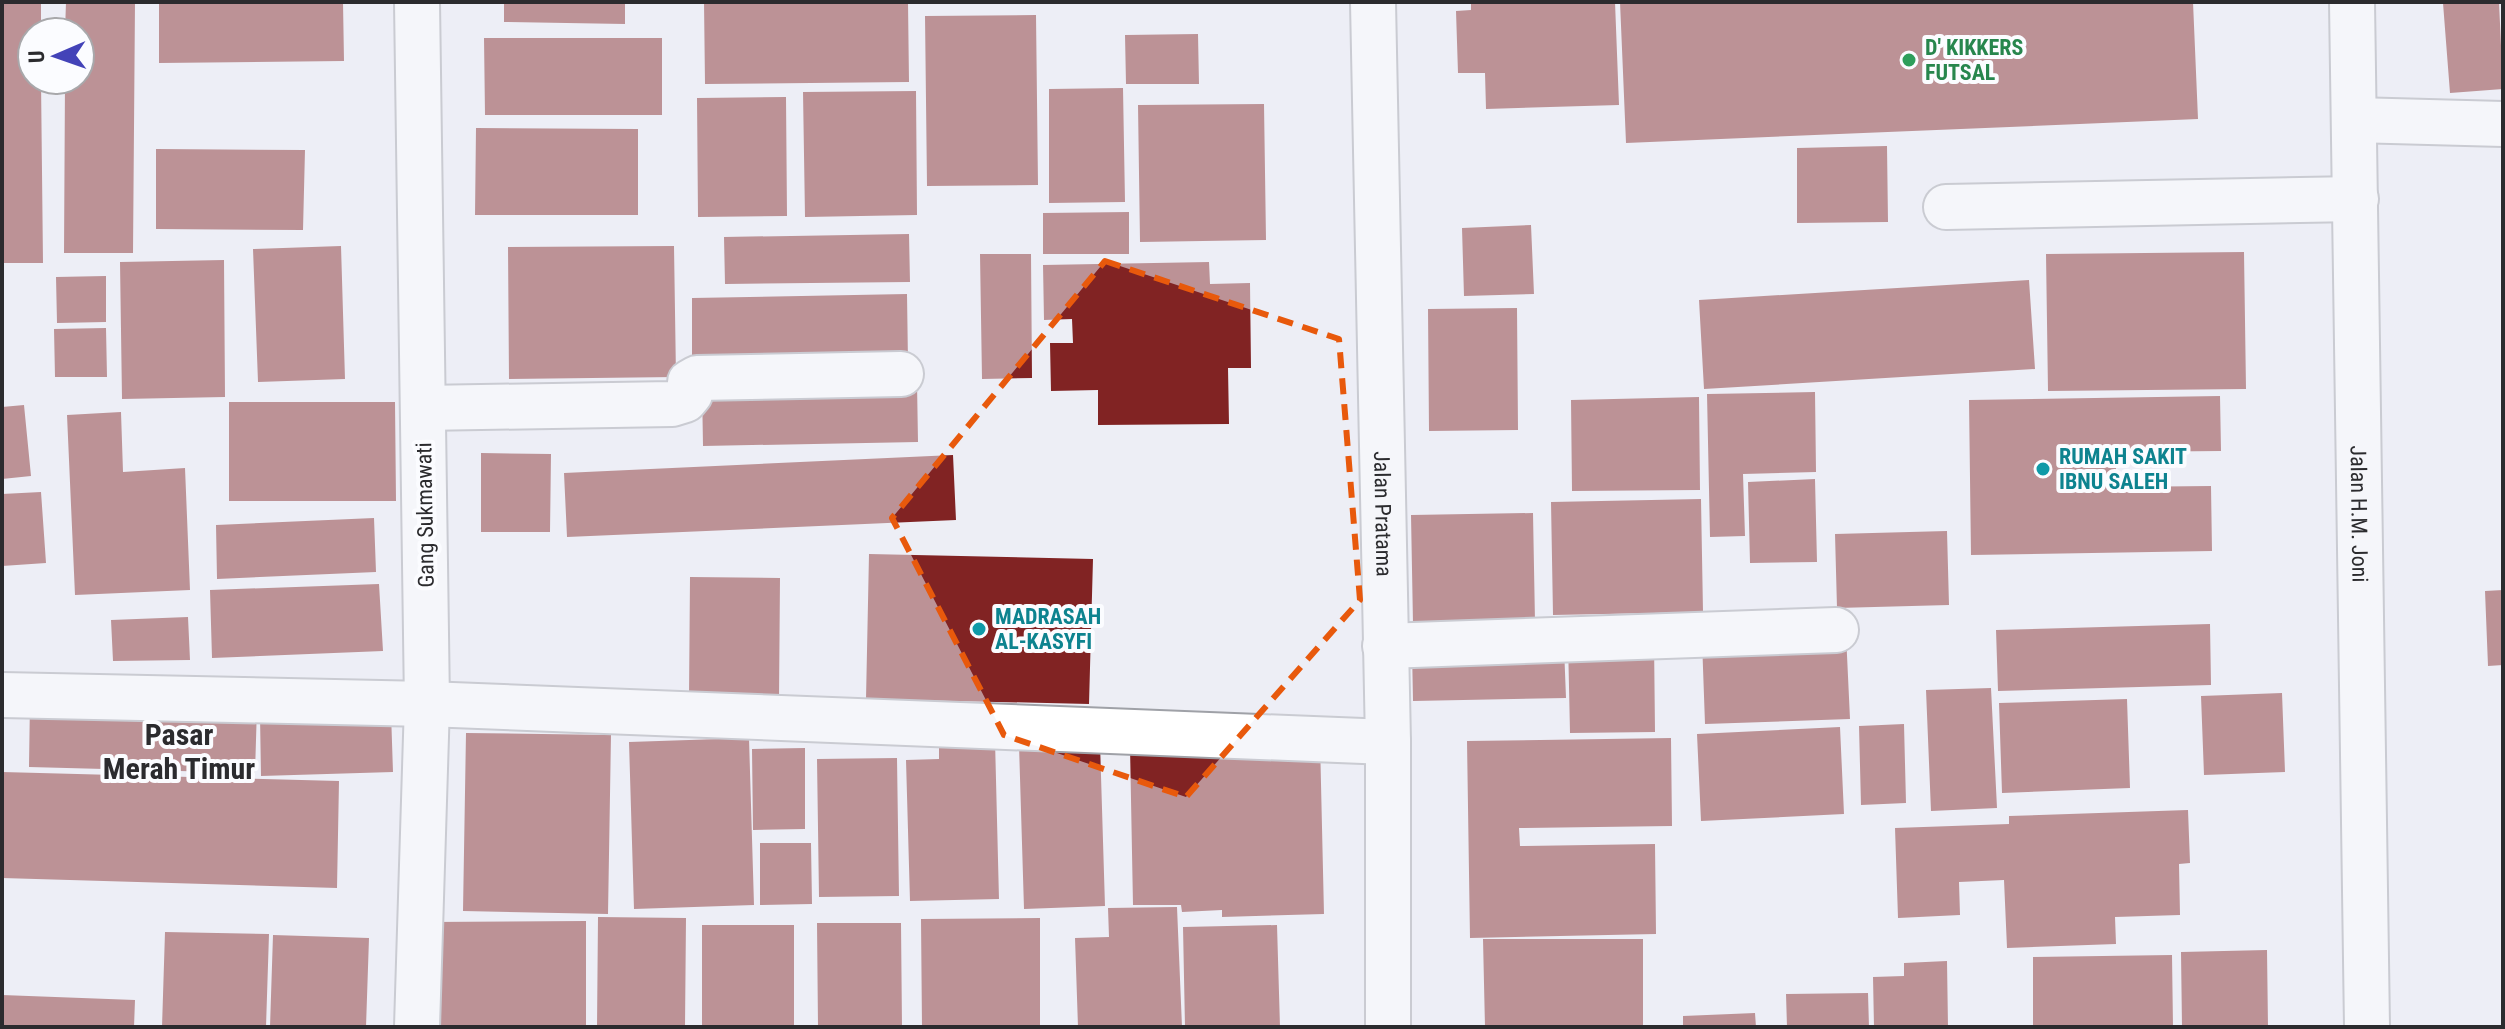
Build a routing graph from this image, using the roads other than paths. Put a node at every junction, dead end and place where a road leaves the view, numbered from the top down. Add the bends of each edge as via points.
1 (417, 2) edge
2 (1373, 2) edge
3 (2352, 2) edge
4 (2354, 120) junction
5 (2503, 124) edge
6 (2356, 199) junction
7 (1946, 207) dead end
8 (901, 374) dead end
9 (423, 408) junction
10 (1836, 630) dead end
11 (1385, 646) junction
12 (2, 695) edge
13 (427, 704) junction
14 (1388, 742) junction
15 (417, 1027) edge
16 (1388, 1027) edge
17 (2367, 1027) edge

1 - 9 street, Gang Sukmawati
2 - 11 street, Jalan Pratama
3 - 4 street, Jalan H.M. Joni
4 - 5 street
4 - 6 street, Jalan H.M. Joni
6 - 7 street
6 - 17 street, Jalan H.M. Joni
8 - 9 street via 697,378 690,382 685,400 672,404
9 - 13 street, Gang Sukmawati
10 - 11 street
11 - 14 street, Jalan Pratama
12 - 13 street
13 - 14 street
13 - 15 street, Gang Sukmawati
14 - 16 street, Jalan Pratama

